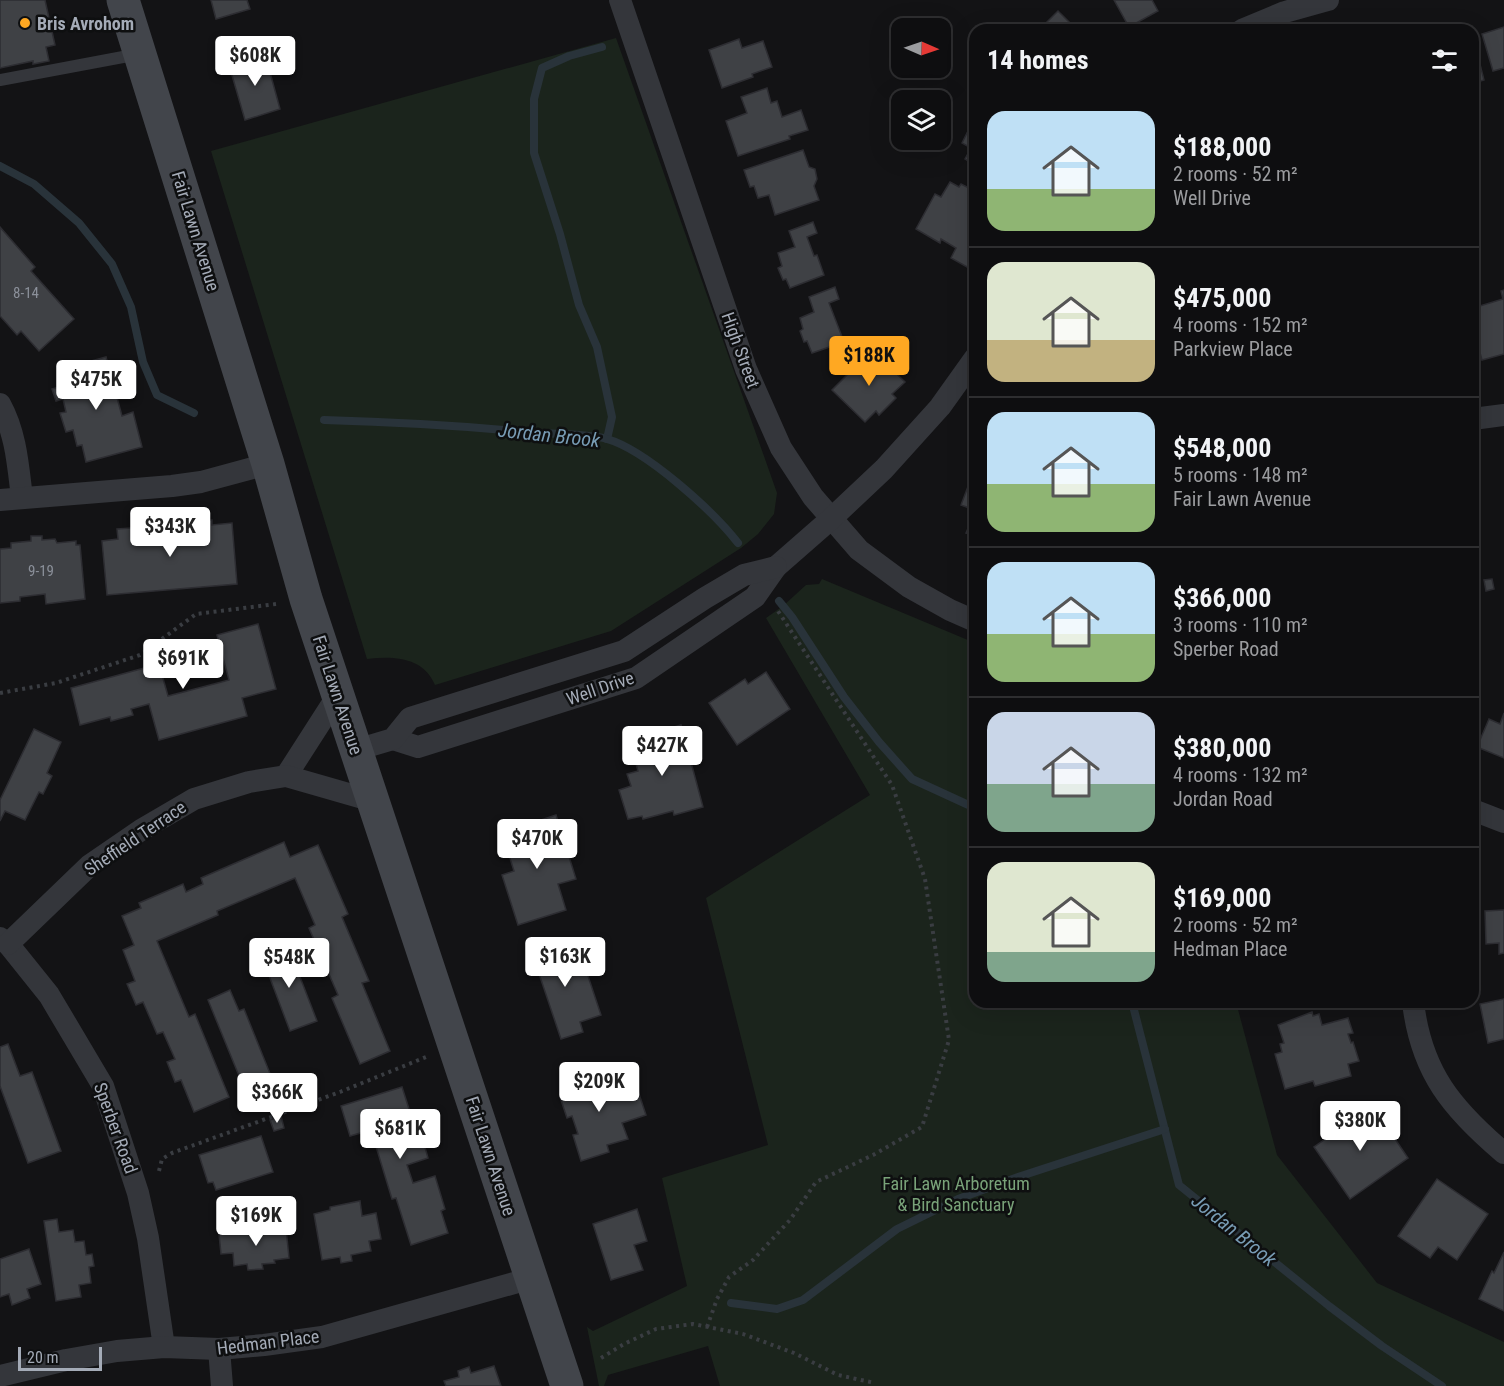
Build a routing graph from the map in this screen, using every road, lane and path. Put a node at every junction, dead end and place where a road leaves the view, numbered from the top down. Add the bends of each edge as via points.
1 (123, 0) edge
2 (620, 0) edge
3 (1328, 0) edge
4 (1256, 24) edge
5 (141, 54) junction
6 (0, 80) edge
7 (969, 366) edge
8 (0, 404) edge
9 (1504, 415) edge
10 (1479, 418) edge
11 (268, 464) junction
12 (11, 499) edge
13 (832, 518) junction
14 (776, 567) junction
15 (306, 599) junction
16 (773, 605) dead end
17 (969, 618) edge
18 (0, 693) edge
19 (338, 695) junction
20 (393, 739) junction
21 (356, 750) junction
22 (286, 776) junction
23 (373, 801) junction
24 (1479, 812) edge
25 (1504, 822) edge
26 (4, 941) edge
27 (1414, 1008) edge
28 (427, 1057) dead end
29 (1504, 1153) edge
30 (159, 1171) dead end
31 (532, 1278) junction
32 (707, 1327) junction
33 (164, 1347) junction
34 (219, 1349) junction
35 (601, 1358) dead end
36 (0, 1376) edge
37 (875, 1383) dead end
38 (222, 1386) edge
39 (567, 1386) edge

1 - 5 main road, Fair Lawn Avenue
2 - 13 street, High Street via 746,369 781,448
3 - 4 street
5 - 6 lane
5 - 11 main road, Fair Lawn Avenue
7 - 13 street, Well Drive via 940,407 884,469
8 - 12 street via 17,452
9 - 10 street
11 - 12 street via 172,486
11 - 15 main road, Fair Lawn Avenue
13 - 14 street, Well Drive
13 - 17 street, High Street via 859,550 909,586
14 - 20 street, Well Drive via 744,575 624,651 410,718
14 - 20 street, Well Drive via 755,597 636,678 418,747
15 - 18 path via 196,614 140,655 56,683
15 - 19 main road, Fair Lawn Avenue
16 - 32 path via 892,785 925,879 949,1040 922,1126 816,1182 790,1220 753,1260 729,1277
19 - 21 main road, Fair Lawn Avenue
19 - 22 street
20 - 21 street
21 - 23 main road, Fair Lawn Avenue
22 - 23 street
22 - 26 street, Sheffield Terrace via 249,782 194,799 141,830 90,865
23 - 31 main road, Fair Lawn Avenue
24 - 25 street
26 - 33 street, Sperber Road via 49,995 103,1086 138,1193
27 - 29 street via 1425,1059 1445,1093 1473,1126
28 - 30 path via 172,1153 162,1159
31 - 34 street, Hedman Place via 322,1337
31 - 39 main road, Fair Lawn Avenue
32 - 35 path via 693,1324 656,1329
32 - 37 path via 743,1334 838,1375
33 - 34 street, Hedman Place
33 - 36 street, Hedman Place via 66,1360
34 - 38 street

